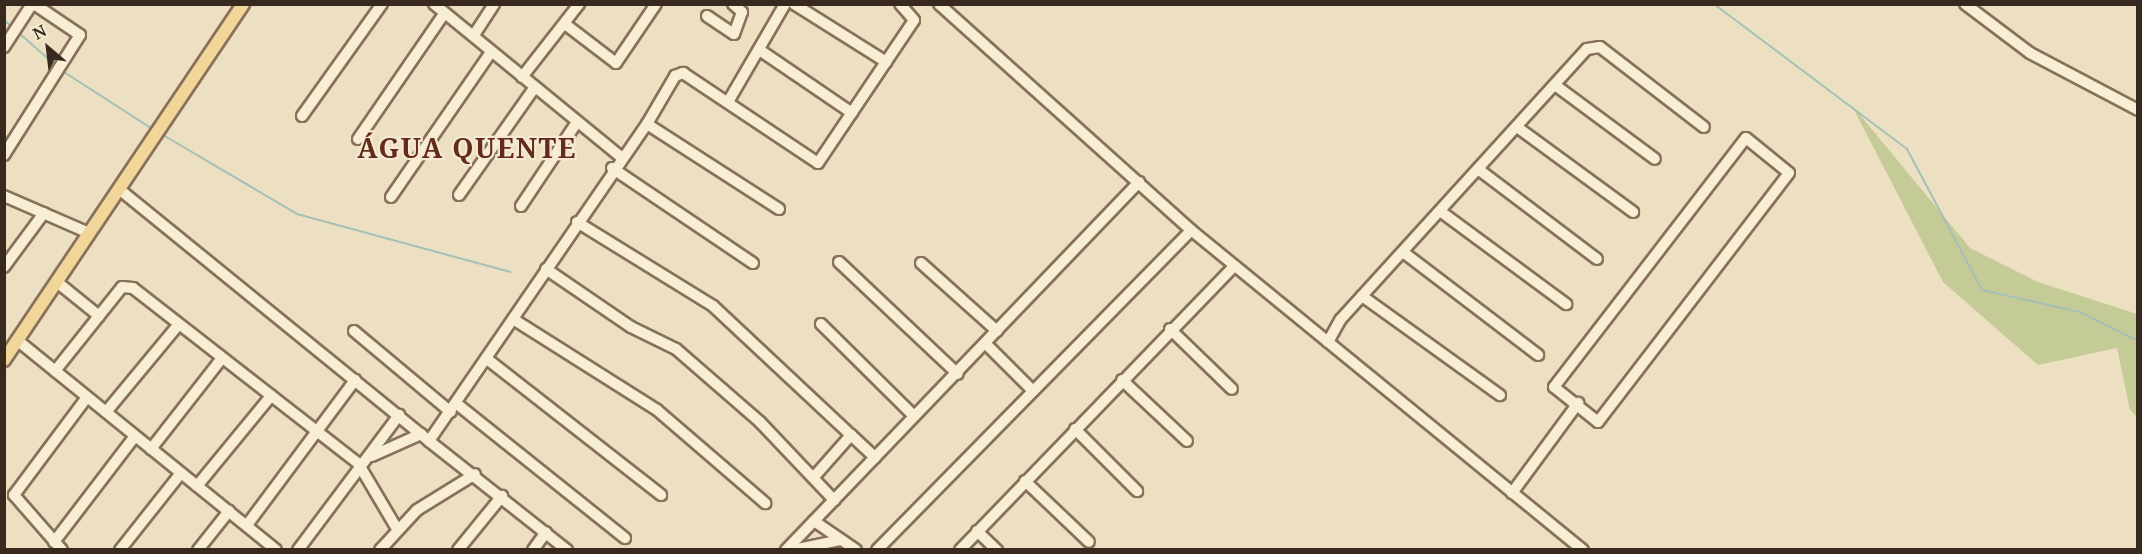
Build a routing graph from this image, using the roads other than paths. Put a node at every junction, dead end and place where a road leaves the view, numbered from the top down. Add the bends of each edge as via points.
1 (33, 4) edge
2 (243, 4) edge
3 (382, 4) edge
4 (434, 4) edge
5 (494, 4) edge
6 (579, 4) edge
7 (656, 4) edge
8 (733, 4) edge
9 (785, 4) edge
10 (794, 4) edge
11 (900, 4) edge
12 (939, 4) edge
13 (1965, 4) edge
14 (444, 14) junction
15 (707, 16) dead end
16 (565, 24) junction
17 (474, 35) junction
18 (4, 47) edge
19 (761, 51) junction
20 (491, 52) junction
21 (886, 63) junction
22 (522, 77) junction
23 (1555, 85) junction
24 (535, 87) junction
25 (728, 102) junction
26 (2138, 110) edge
27 (852, 113) junction
28 (302, 116) dead end
29 (578, 122) junction
30 (647, 124) junction
31 (1516, 127) junction
32 (1704, 127) dead end
33 (358, 139) dead end
34 (4, 154) edge
35 (620, 156) junction
36 (1655, 159) dead end
37 (612, 168) junction
38 (1478, 169) junction
39 (1139, 182) junction
40 (118, 189) junction
41 (459, 195) dead end
42 (4, 196) edge
43 (391, 197) dead end
44 (521, 206) dead end
45 (779, 209) dead end
46 (1440, 211) junction
47 (1633, 212) dead end
48 (44, 213) junction
49 (577, 222) junction
50 (1191, 230) junction
51 (89, 233) junction
52 (1403, 252) junction
53 (1597, 260) dead end
54 (839, 262) dead end
55 (753, 263) dead end
56 (921, 263) dead end
57 (1234, 266) junction
58 (4, 267) edge
59 (546, 269) junction
60 (57, 282) junction
61 (1362, 296) junction
62 (1566, 304) dead end
63 (99, 316) junction
64 (513, 319) junction
65 (179, 324) junction
66 (821, 324) dead end
67 (1170, 329) junction
68 (354, 331) dead end
69 (997, 331) junction
70 (17, 340) junction
71 (1328, 342) junction
72 (985, 343) junction
73 (1538, 355) dead end
74 (222, 358) junction
75 (487, 359) junction
76 (4, 360) edge
77 (55, 371) junction
78 (958, 374) junction
79 (355, 380) junction
80 (1122, 380) junction
81 (1232, 389) dead end
82 (1033, 391) junction
83 (1500, 395) dead end
84 (271, 396) junction
85 (87, 397) junction
86 (1578, 403) junction
87 (454, 408) junction
88 (106, 412) junction
89 (399, 415) junction
90 (914, 416) junction
91 (1075, 429) junction
92 (317, 431) junction
93 (851, 435) junction
94 (135, 436) junction
95 (425, 438) junction
96 (1187, 441) dead end
97 (151, 449) junction
98 (372, 456) junction
99 (875, 457) junction
100 (361, 472) junction
101 (181, 473) junction
102 (475, 474) junction
103 (813, 478) junction
104 (1025, 481) junction
105 (197, 486) junction
106 (1137, 491) dead end
107 (1512, 493) junction
108 (661, 495) dead end
109 (502, 496) junction
110 (834, 500) junction
111 (765, 503) dead end
112 (229, 511) junction
113 (814, 521) junction
114 (247, 525) junction
115 (397, 529) junction
116 (977, 531) junction
117 (546, 532) junction
118 (625, 538) dead end
119 (841, 540) junction
120 (1089, 542) dead end
121 (58, 545) edge
122 (823, 547) edge
123 (120, 549) edge
124 (198, 549) edge
125 (276, 549) edge
126 (298, 549) edge
127 (381, 549) edge
128 (458, 549) edge
129 (533, 549) edge
130 (567, 549) edge
131 (786, 549) edge
132 (793, 549) edge
133 (856, 549) edge
134 (877, 549) edge
135 (960, 549) edge
136 (997, 549) edge
137 (1582, 549) edge

1 - 18 street
1 - 34 street via 80,35
2 - 40 main road
3 - 28 street
4 - 14 street
5 - 17 street
6 - 16 street
7 - 16 street via 616,63
8 - 15 street via 742,12 734,34
9 - 19 street
10 - 21 street
11 - 21 street via 914,20
12 - 39 street
13 - 26 street via 2030,53
14 - 17 street
14 - 33 street
16 - 22 street
17 - 20 street
19 - 25 street
19 - 27 street
20 - 22 street
20 - 43 street
21 - 27 street
22 - 24 street
23 - 31 street
23 - 32 street via 1587,49 1600,47
23 - 36 street
24 - 29 street
24 - 41 street
25 - 27 street via 818,163
25 - 30 street via 678,74
29 - 35 street
29 - 44 street
30 - 35 street
30 - 45 street
31 - 38 street
31 - 47 street
35 - 37 street
37 - 49 street
37 - 55 street
38 - 46 street
38 - 53 street
39 - 50 street
39 - 69 street
40 - 51 main road
40 - 79 street
42 - 48 street
46 - 52 street
46 - 62 street
48 - 51 street
48 - 58 street
49 - 59 street
49 - 93 street via 713,306
50 - 57 street
50 - 82 street
51 - 60 main road
52 - 61 street
52 - 73 street
54 - 78 street
56 - 69 street
57 - 67 street
57 - 71 street
59 - 64 street
59 - 103 street via 631,327 676,349 760,422
60 - 63 street
60 - 70 main road
61 - 71 street
61 - 83 street
63 - 65 street via 122,288 133,288
63 - 77 street
64 - 75 street
64 - 111 street via 657,410
65 - 74 street
65 - 88 street
66 - 90 street
67 - 80 street
67 - 81 street
68 - 87 street
69 - 72 street
70 - 76 main road
70 - 77 street
71 - 107 street
72 - 78 street
72 - 82 street
74 - 84 street
74 - 97 street
75 - 87 street
75 - 108 street
77 - 85 street
78 - 90 street
79 - 89 street
79 - 92 street
80 - 91 street
80 - 96 street
82 - 134 street
84 - 92 street
84 - 105 street
85 - 88 street
85 - 121 street via 14,495
86 - 86 street via 1554,387 1746,138 1789,173 1598,422
86 - 107 street
87 - 95 street
87 - 118 street
88 - 94 street
89 - 95 street
89 - 98 street
90 - 99 street
91 - 104 street
91 - 106 street
92 - 100 street
92 - 114 street
93 - 99 street
93 - 103 street
94 - 97 street
94 - 121 street
95 - 98 street
95 - 102 street
97 - 101 street
98 - 100 street
99 - 110 street
100 - 115 street
100 - 126 street
101 - 105 street
101 - 123 street
102 - 109 street
102 - 115 street
103 - 110 street
104 - 116 street
104 - 120 street
105 - 112 street
107 - 137 street
109 - 117 street
109 - 128 street
110 - 113 street
112 - 114 street
112 - 124 street
113 - 119 street
113 - 131 street
114 - 125 street
115 - 127 street
116 - 135 street
116 - 136 street
117 - 129 street
117 - 130 street
119 - 122 street
119 - 133 street
122 - 132 street

